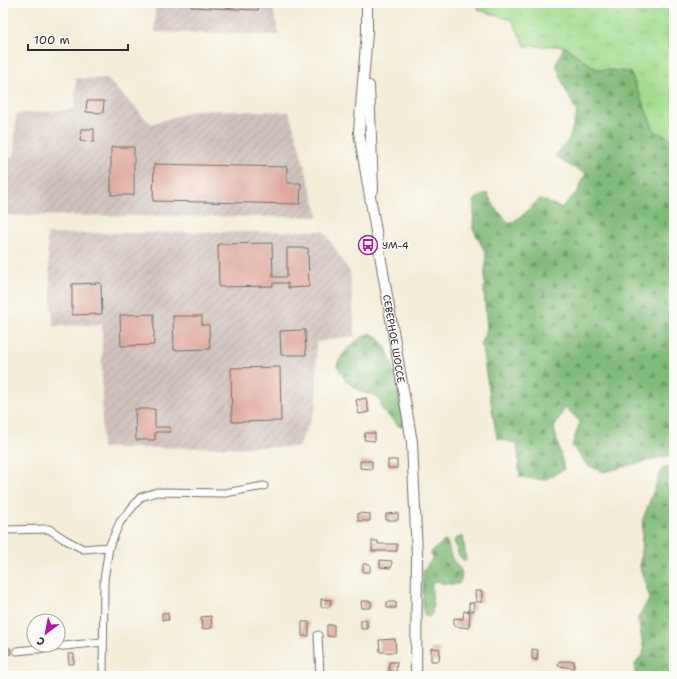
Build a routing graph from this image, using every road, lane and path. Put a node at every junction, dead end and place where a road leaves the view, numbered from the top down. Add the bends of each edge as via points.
1 (367, 3) edge
2 (264, 486) dead end
3 (3, 530) edge
4 (109, 548) junction
5 (318, 635) dead end
6 (103, 642) junction
7 (17, 651) dead end
8 (103, 676) edge
9 (320, 676) edge
10 (416, 676) edge

1 - 10 main road, СЕВЕРНОЕ ШОССЕ via 359,132 412,442 417,555
2 - 4 street via 225,493 157,492 141,497 120,522
3 - 4 street via 49,528 83,549
4 - 6 street via 104,580
5 - 9 street
6 - 7 street
6 - 8 street

